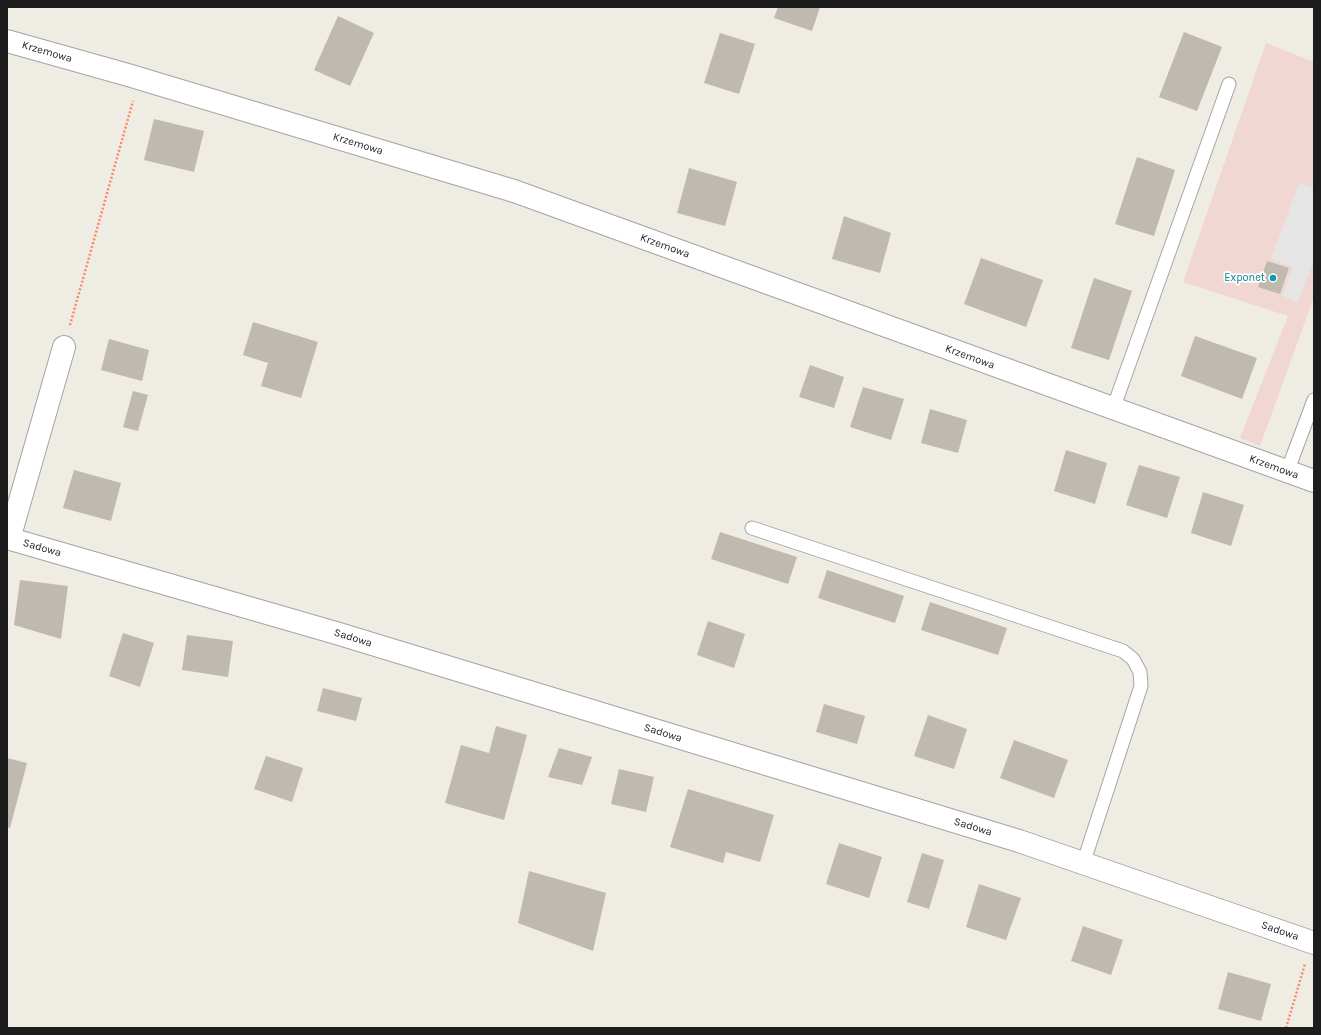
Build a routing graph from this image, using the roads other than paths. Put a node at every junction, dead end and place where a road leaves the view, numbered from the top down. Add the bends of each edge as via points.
1 (7, 40) edge
2 (1229, 84) dead end
3 (64, 347) road end
4 (1314, 400) edge
5 (1113, 409) junction
6 (1287, 472) junction
7 (1314, 481) edge
8 (752, 528) dead end
9 (8, 539) edge
10 (1083, 864) junction
11 (1313, 943) edge

1 - 5 street, Krzemowa via 514,191
2 - 5 lane
3 - 9 street
4 - 6 lane
5 - 6 street, Krzemowa
6 - 7 street, Krzemowa
8 - 10 lane via 1123,651 1133,660 1140,672 1141,686
9 - 10 street, Sadowa via 336,633 1011,839
10 - 11 street, Sadowa

